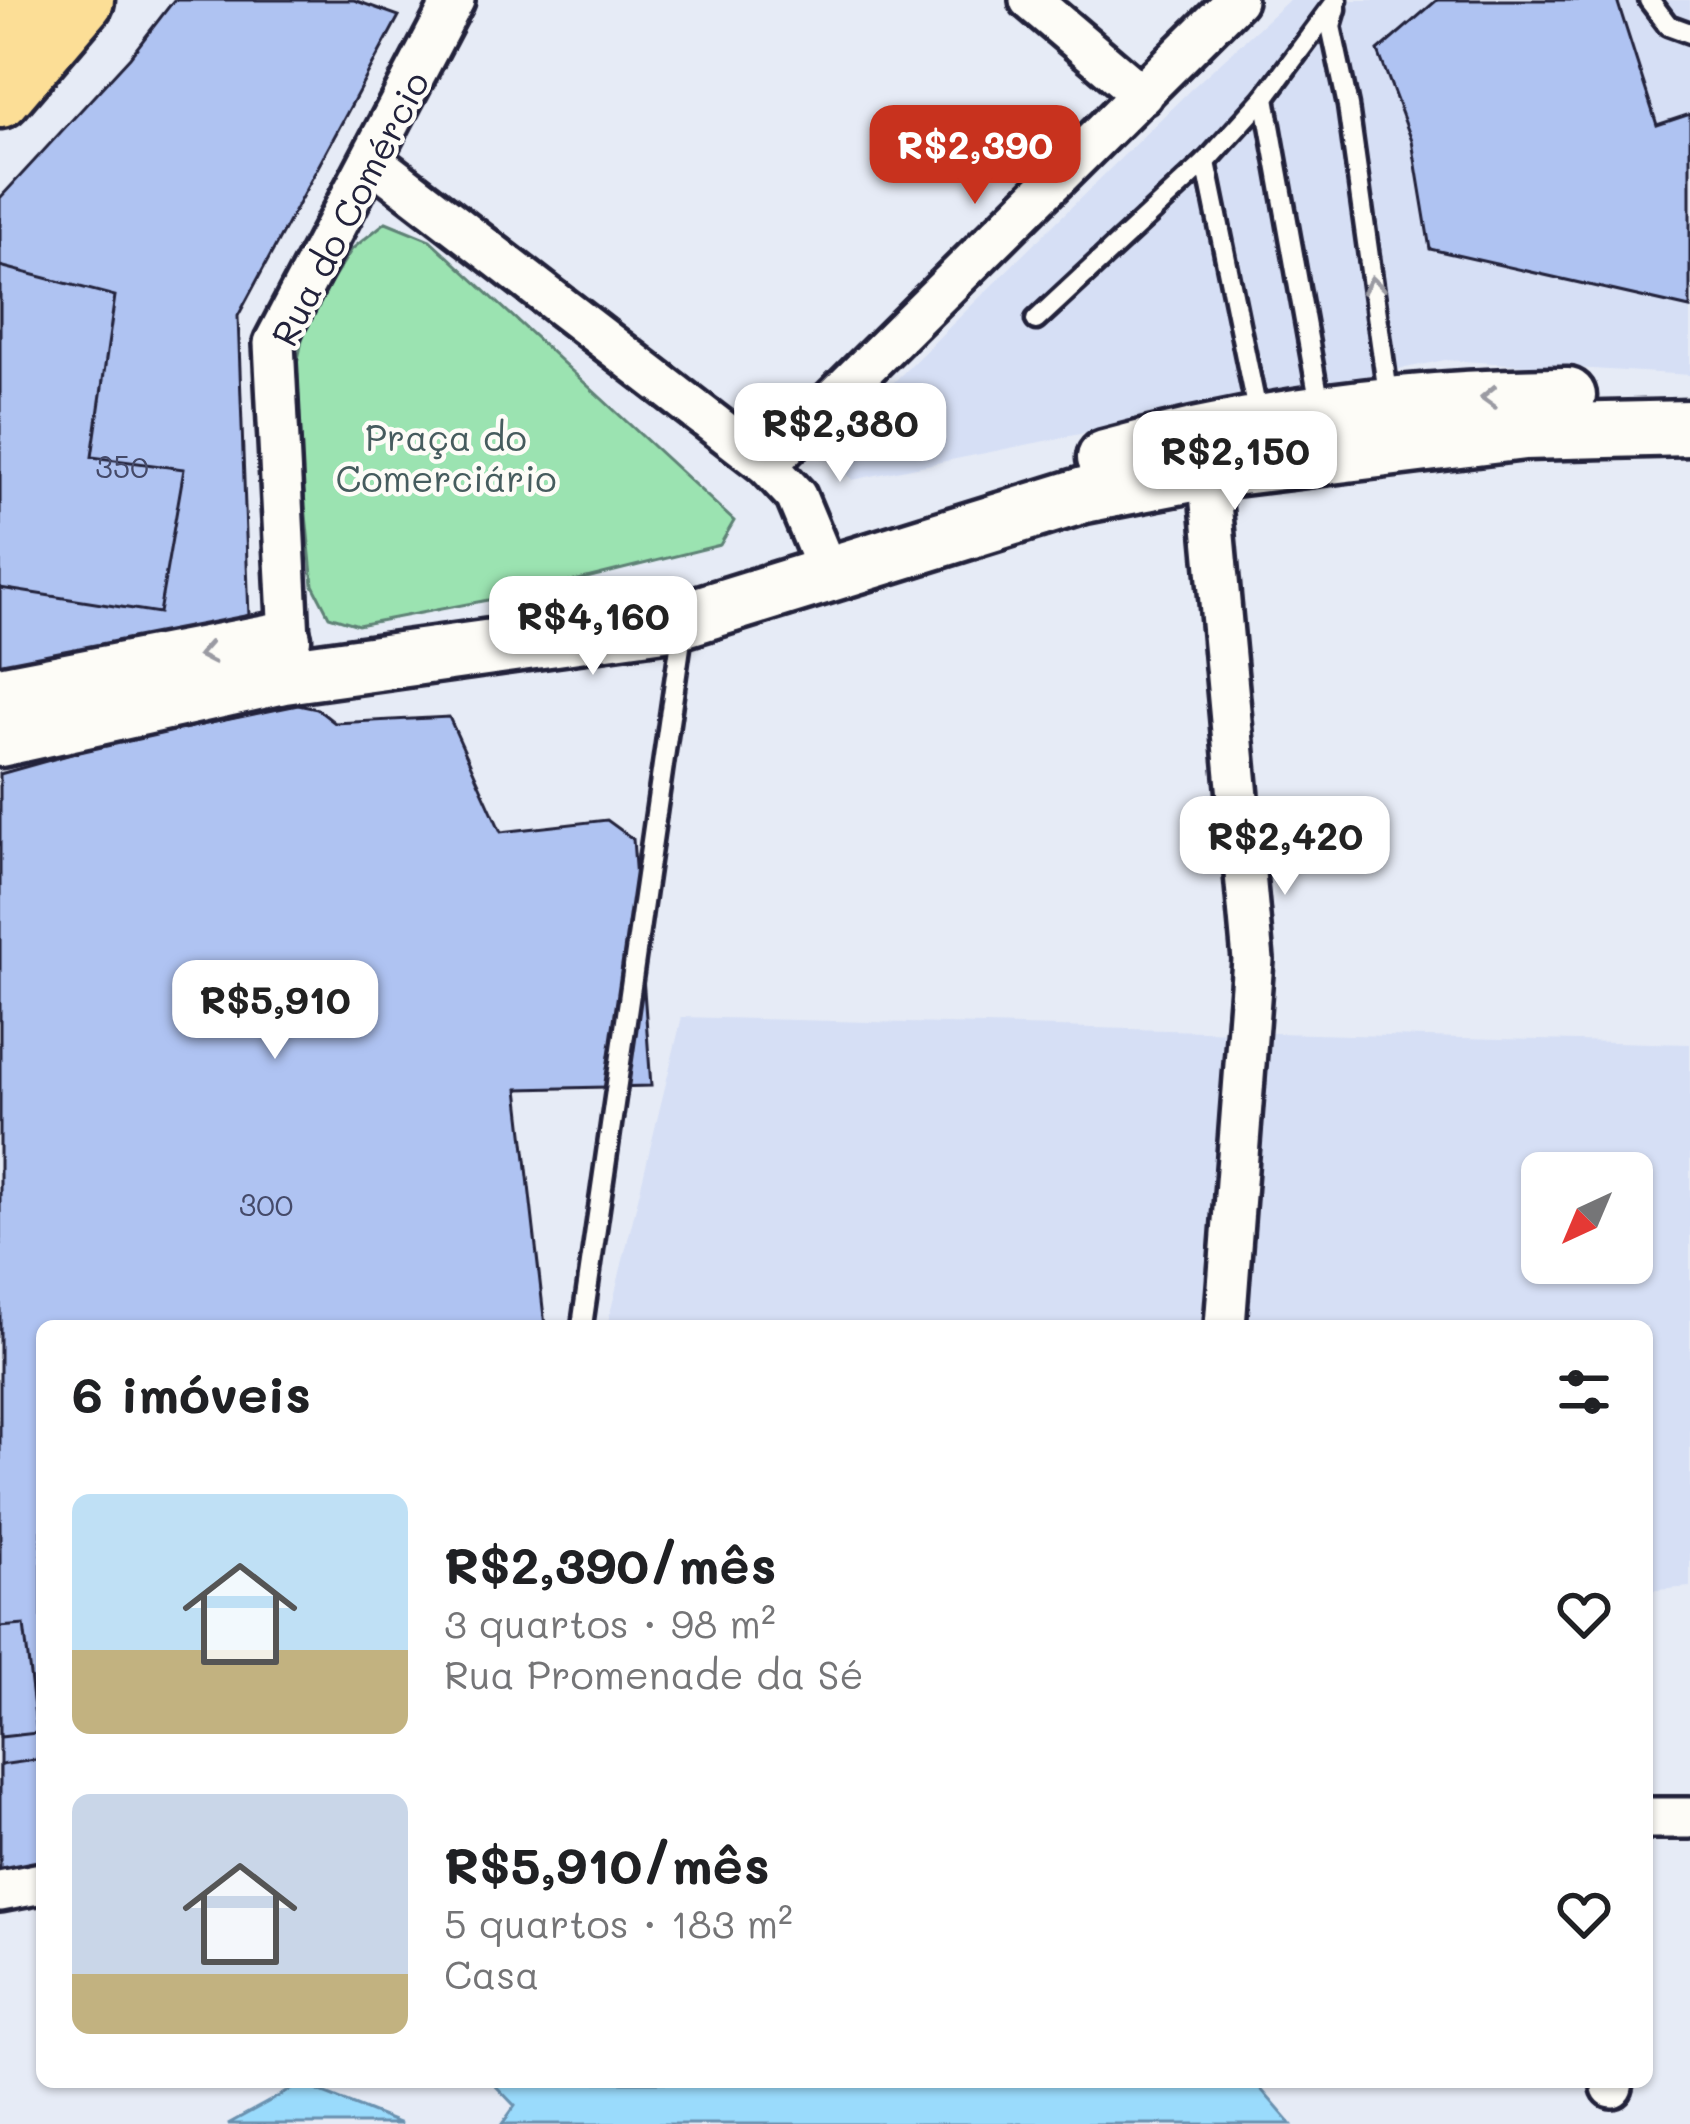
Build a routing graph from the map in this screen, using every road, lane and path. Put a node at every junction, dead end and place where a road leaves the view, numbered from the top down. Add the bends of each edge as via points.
1 (20, 0) edge
2 (83, 0) edge
3 (454, 0) edge
4 (1030, 0) edge
5 (1236, 0) edge
6 (1338, 0) edge
7 (1649, 0) edge
8 (0, 24) edge
9 (1690, 33) edge
10 (1142, 95) junction
11 (0, 97) edge
12 (1265, 97) junction
13 (371, 160) junction
14 (1206, 162) junction
15 (1036, 320) dead end
16 (1690, 397) edge
17 (1389, 401) junction
18 (1321, 410) junction
19 (1258, 420) junction
20 (1690, 428) edge
21 (766, 464) junction
22 (1208, 471) junction
23 (822, 556) junction
24 (678, 621) junction
25 (290, 638) junction
26 (0, 694) edge
27 (0, 739) edge
28 (583, 1320) edge
29 (1225, 1320) edge
30 (1653, 1818) edge
31 (1690, 1819) edge
32 (36, 1884) edge
33 (0, 1892) edge

1 - 8 main road
2 - 11 main road
3 - 13 street, Rua do Comércio
4 - 10 street
5 - 10 street
6 - 12 lane
17 -> 6 lane via 1331,26
7 - 9 lane via 1668,25
10 - 21 street
12 - 14 lane
12 - 18 lane
13 - 21 street
13 - 25 street, Rua do Comércio via 274,343
14 - 15 lane
14 - 19 lane
16 -> 17 street
17 - 18 street
18 - 19 street
19 - 23 street
20 - 22 street via 1524,432
21 - 23 street via 796,496
22 - 23 street
22 - 29 street via 1253,960
23 - 24 street
23 - 25 street via 672,589
24 - 27 street via 284,676
24 - 28 lane
25 -> 26 street
30 - 31 street
32 - 33 street

